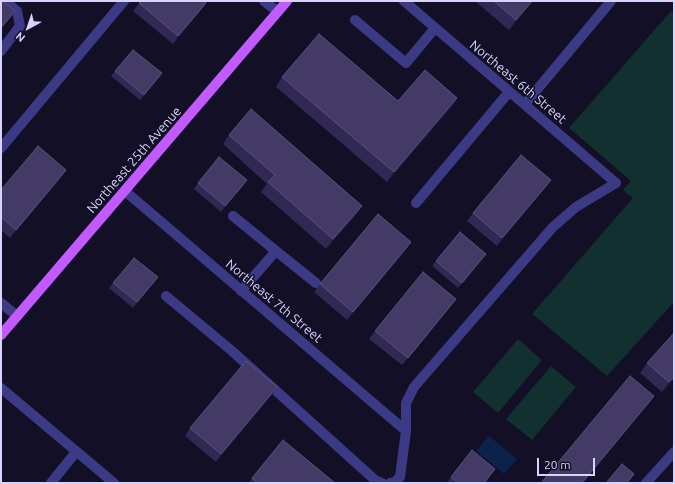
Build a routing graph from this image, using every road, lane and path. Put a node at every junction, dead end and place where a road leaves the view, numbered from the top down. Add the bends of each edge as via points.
1 (5, 1) edge
2 (124, 1) edge
3 (264, 1) edge
4 (287, 1) edge
5 (404, 1) edge
6 (611, 1) edge
7 (278, 12) junction
8 (355, 20) dead end
9 (435, 28) junction
10 (1, 51) edge
11 (509, 92) junction
12 (525, 104) junction
13 (1, 148) edge
14 (125, 191) junction
15 (416, 203) dead end
16 (233, 216) dead end
17 (276, 251) junction
18 (316, 284) dead end
19 (241, 290) junction
20 (166, 296) dead end
21 (1, 303) edge
22 (17, 316) junction
23 (1, 335) edge
24 (1, 388) edge
25 (406, 431) junction
26 (76, 452) junction
27 (674, 452) edge
28 (51, 483) edge
29 (114, 483) edge
30 (382, 483) edge
31 (390, 483) edge
32 (646, 483) edge

1 - 10 street via 17,11 20,26
2 - 13 street
3 - 7 street
4 - 7 main road, Northeast 25th Avenue
5 - 9 street, Northeast 6th Street
6 - 12 street
7 - 14 main road, Northeast 25th Avenue
8 - 9 street via 406,63
9 - 11 street, Northeast 6th Street
11 - 12 street, Northeast 6th Street
11 - 15 street
12 - 25 street, Northeast 6th Street via 616,183 584,202 554,227 423,376 406,403
14 - 19 street, Northeast 7th Street
14 - 22 main road, Northeast 25th Avenue
16 - 17 street
17 - 18 street
17 - 19 street
19 - 25 street, Northeast 7th Street
20 - 30 street via 232,351 375,480
21 - 22 street
22 - 23 main road, Northeast 25th Avenue
24 - 26 street
25 - 31 street via 400,477
26 - 28 street
26 - 29 street
27 - 32 street

